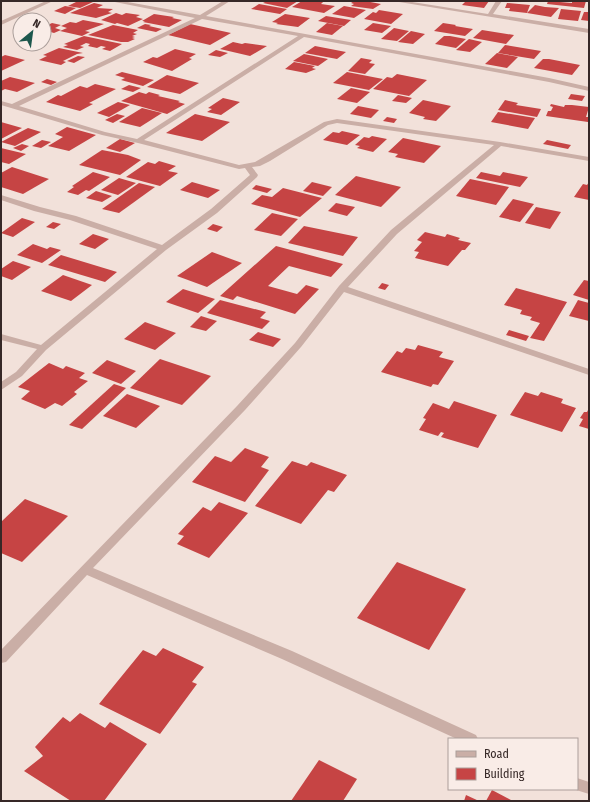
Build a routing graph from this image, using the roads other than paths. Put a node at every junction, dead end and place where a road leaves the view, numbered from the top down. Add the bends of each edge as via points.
1 (50, 1) edge
2 (113, 1) edge
3 (227, 1) edge
4 (396, 1) edge
5 (498, 1) edge
6 (490, 16) junction
7 (199, 18) junction
8 (1, 23) edge
9 (589, 31) edge
10 (302, 36) junction
11 (589, 89) edge
12 (1, 103) edge
13 (14, 106) junction
14 (138, 141) junction
15 (500, 144) junction
16 (589, 159) edge
17 (247, 166) junction
18 (1, 197) edge
19 (163, 248) junction
20 (342, 288) junction
21 (1, 337) edge
22 (43, 348) junction
23 (589, 372) edge
24 (1, 387) edge
25 (84, 569) junction
26 (1, 658) edge
27 (469, 738) edge
28 (578, 784) edge
29 (589, 788) edge

1 - 8 street
2 - 7 street
3 - 7 street
4 - 6 street
5 - 6 street
6 - 9 street
7 - 10 street
7 - 13 street
10 - 11 street
10 - 14 street
12 - 13 street
13 - 14 street via 61,122
14 - 17 street via 229,165
15 - 16 street
15 - 17 street via 337,122 326,123 267,159
15 - 20 street via 394,232
17 - 19 street via 254,175 214,211
18 - 19 street
19 - 22 street
20 - 23 street
20 - 25 street via 298,345 241,408
21 - 22 street
22 - 24 street via 19,374
25 - 26 street
25 - 27 street via 287,655
28 - 29 street

